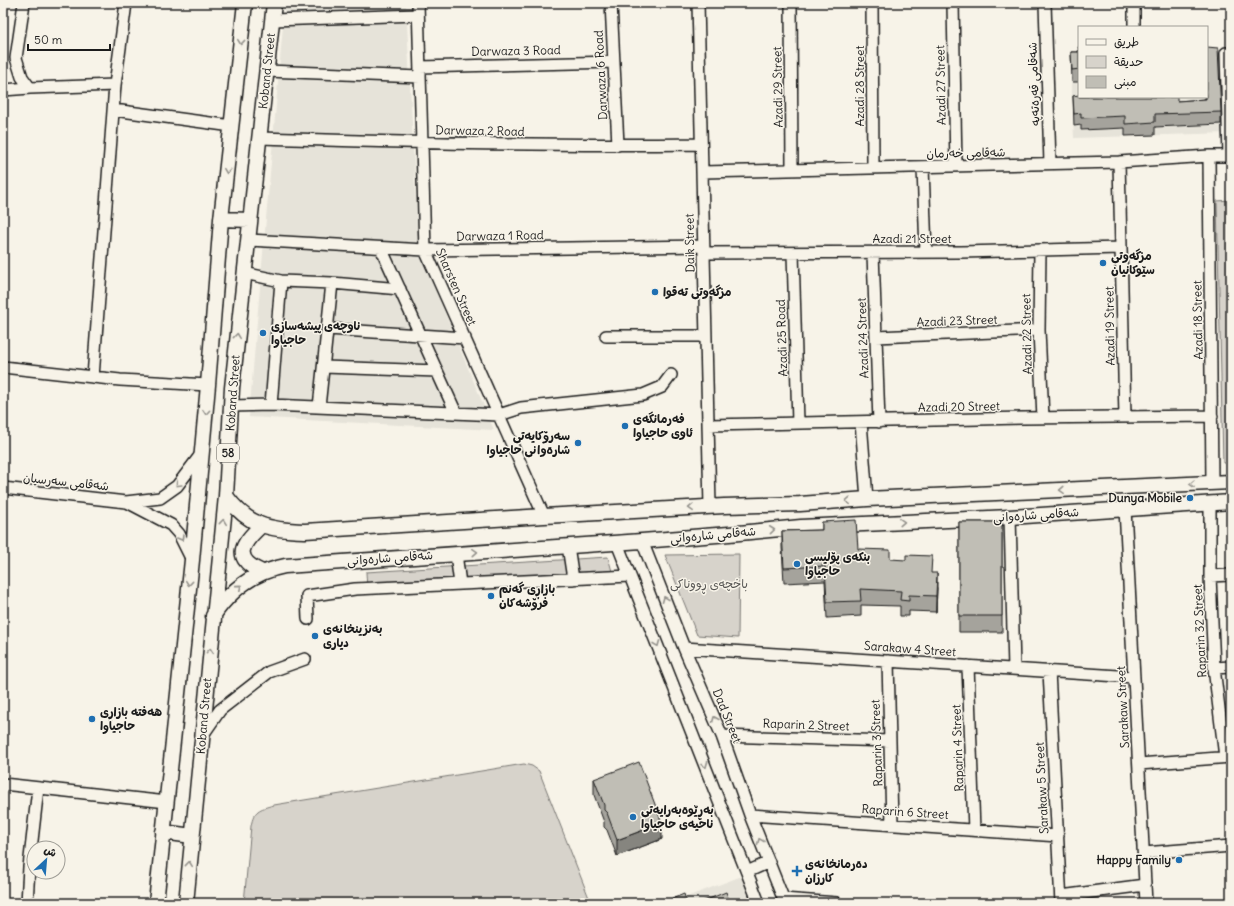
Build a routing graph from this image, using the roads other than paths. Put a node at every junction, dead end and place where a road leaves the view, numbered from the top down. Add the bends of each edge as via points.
1 (24, 3) edge
2 (126, 3) edge
3 (245, 3) edge
4 (274, 3) edge
5 (418, 3) edge
6 (611, 3) edge
7 (698, 3) edge
8 (705, 3) edge
9 (790, 3) edge
10 (872, 3) edge
11 (953, 3) edge
12 (1045, 3) edge
13 (1134, 3) edge
14 (418, 15) junction
15 (273, 20) junction
16 (1134, 26) edge
17 (1213, 53) edge
18 (1229, 53) edge
19 (614, 62) junction
20 (267, 71) junction
21 (420, 72) junction
22 (116, 85) junction
23 (30, 88) junction
24 (3, 90) edge
25 (114, 110) junction
26 (232, 126) junction
27 (259, 138) junction
28 (422, 144) junction
29 (701, 144) junction
30 (618, 145) junction
31 (1209, 156) junction
32 (1230, 156) edge
33 (1119, 162) junction
34 (1050, 164) junction
35 (956, 166) junction
36 (923, 167) junction
37 (873, 168) junction
38 (792, 170) junction
39 (702, 172) junction
40 (221, 219) junction
41 (250, 220) junction
42 (249, 240) junction
43 (381, 248) junction
44 (1121, 248) junction
45 (426, 250) junction
46 (704, 250) junction
47 (1040, 250) junction
48 (926, 252) junction
49 (793, 253) junction
50 (873, 253) junction
51 (244, 273) junction
52 (282, 281) junction
53 (332, 283) junction
54 (400, 289) junction
55 (328, 329) junction
56 (1039, 330) junction
57 (421, 336) junction
58 (606, 336) dead end
59 (706, 336) junction
60 (876, 337) junction
61 (465, 338) junction
62 (3, 367) edge
63 (324, 367) junction
64 (437, 371) junction
65 (671, 375) dead end
66 (93, 377) junction
67 (208, 385) junction
68 (271, 405) junction
69 (231, 406) junction
70 (319, 407) junction
71 (456, 413) junction
72 (499, 415) junction
73 (1212, 416) junction
74 (1125, 417) junction
75 (1043, 418) junction
76 (861, 422) junction
77 (879, 422) junction
78 (798, 423) junction
79 (708, 425) junction
80 (202, 453) junction
81 (1231, 482) edge
82 (1212, 483) junction
83 (3, 488) edge
84 (226, 496) junction
85 (867, 499) junction
86 (126, 502) junction
87 (1231, 502) edge
88 (1210, 503) junction
89 (800, 504) junction
90 (710, 507) junction
91 (1125, 509) junction
92 (544, 516) junction
93 (1010, 517) junction
94 (262, 525) junction
95 (801, 527) junction
96 (642, 541) junction
97 (616, 542) junction
98 (568, 546) junction
99 (456, 554) junction
100 (192, 560) junction
101 (262, 572) junction
102 (1231, 575) edge
103 (630, 576) junction
104 (1210, 576) junction
105 (573, 579) junction
106 (460, 584) junction
107 (213, 616) junction
108 (308, 618) dead end
109 (684, 648) junction
110 (305, 659) dead end
111 (888, 661) junction
112 (968, 666) junction
113 (1231, 667) edge
114 (1214, 668) junction
115 (1014, 669) junction
116 (1049, 671) junction
117 (1134, 677) junction
118 (202, 736) junction
119 (722, 736) junction
120 (890, 741) junction
121 (1228, 757) edge
122 (1139, 764) junction
123 (3, 784) edge
124 (38, 788) junction
125 (167, 802) junction
126 (750, 815) junction
127 (892, 824) junction
128 (974, 830) junction
129 (163, 832) junction
130 (192, 836) junction
131 (1058, 836) junction
132 (1231, 846) edge
133 (1144, 853) junction
134 (769, 862) junction
135 (747, 872) junction
136 (1145, 884) junction
137 (1061, 899) edge
138 (784, 901) edge
139 (27, 903) edge
140 (156, 903) edge
141 (186, 903) edge
142 (759, 903) edge
143 (837, 903) edge
144 (1146, 903) edge

1 - 23 street via 16,58 22,77
2 - 22 street
3 -> 26 main road, 58
4 - 15 main road, Koband Street / 58
5 - 14 street, Sharsten Street
6 - 19 street, Darwaza 6 Road
7 - 8 street
7 - 29 street, Daik Street
9 - 38 street, Azadi 29 Street
10 - 37 street, Azadi 28 Street
11 - 35 street, Azadi 27 Street
12 - 34 street, شەقامی قەرەتەپە
13 - 16 street
14 - 15 street
14 - 21 street, Sharsten Street
15 - 20 main road, Koband Street / 58
17 - 18 street
18 - 32 street
19 - 21 street, Darwaza 3 Road
19 - 30 street, Darwaza 6 Road
20 - 21 street, Darwaza 3 Road
20 - 27 main road, Koband Street / 58
21 - 28 street, Sharsten Street
22 - 23 street
22 - 25 street
23 - 24 street
25 - 26 street
25 - 66 street
26 -> 40 main road, 58
27 - 28 street, Darwaza 2 Road
27 - 41 main road, Koband Street / 58
28 - 30 street, Darwaza 2 Road
28 - 45 street, Sharsten Street
29 - 30 street, Darwaza 2 Road
29 - 39 street, Daik Street
31 - 32 street, شەقامی خەرمان
31 - 33 street, شەقامی خەرمان
31 - 73 street, Azadi 18 Street
33 - 34 street, شەقامی خەرمان
33 - 44 street, Azadi 19 Street
34 - 35 street, شەقامی خەرمان
35 - 36 street, شەقامی خەرمان
36 - 37 street, شەقامی خەرمان
36 - 48 street
37 - 38 street, شەقامی خەرمان
38 - 39 street, شەقامی خەرمان
39 - 46 street, Daik Street
40 - 41 main road
40 - 67 main road, 58
41 - 42 main road, Koband Street / 58
42 - 43 street, Darwaza 1 Road
42 - 51 main road, Koband Street / 58
43 - 45 street, Darwaza 1 Road
43 - 54 street
44 - 47 street, Azadi 21 Street
44 - 74 street, Azadi 19 Street
45 - 46 street, Darwaza 1 Road
45 - 61 street, Sharsten Street
46 - 49 street, Azadi 21 Street
46 - 59 street, Daik Street
47 - 48 street, Azadi 21 Street
47 - 56 street, Azadi 22 Street
48 - 50 street, Azadi 21 Street
49 - 50 street, Azadi 21 Street
49 - 78 street, Azadi 25 Road
50 - 60 street, Azadi 24 Street
51 - 52 street
69 -> 51 main road, Koband Street / 58
52 - 53 street
52 - 68 street
53 - 54 street
53 - 55 street
54 - 57 street
55 - 57 street
55 - 63 street
56 - 60 street, Azadi 23 Street
56 - 75 street, Azadi 22 Street
57 - 61 street
57 - 64 street
58 - 59 street
59 - 79 street, Daik Street
60 - 77 street, Azadi 24 Street
61 - 72 street, Sharsten Street
62 - 66 street
63 - 64 street
63 - 70 street
64 - 71 street
65 - 72 street via 662,387 643,395 521,408
66 - 67 street
67 -> 80 main road, 58
68 - 69 street
68 - 70 street
69 - 84 main road, Koband Street / 58
70 - 71 street
71 - 72 street
72 - 92 street, Sharsten Street
73 - 74 street, Azadi 20 Street
73 - 82 street, Azadi 18 Street
74 - 75 street, Azadi 20 Street
75 - 77 street, Azadi 20 Street
76 - 77 street, Azadi 20 Street
76 - 78 street, Azadi 20 Street
76 - 85 street
78 - 79 street, Azadi 20 Street
79 - 90 street, Daik Street
80 -> 86 street via 177,486 160,498
80 - 100 main road, 58
81 - 82 main road, شەقامی شارەوانی
82 -> 85 main road, شەقامی شارەوانی
83 - 86 street, شەقامی سەرسیان
84 - 94 main road, شەقامی شارەوانی via 241,514
107 -> 84 main road, Koband Street / 58
85 -> 89 main road, شەقامی شارەوانی
86 -> 100 street via 171,525 179,534
87 - 88 main road, شەقامی شارەوانی
88 - 91 main road, شەقامی شارەوانی
88 - 104 street, Raparin 32 Street
89 - 90 main road, شەقامی شارەوانی
89 - 95 main road via 808,515
90 -> 92 main road, شەقامی شارەوانی
91 - 93 main road, شەقامی شارەوانی
91 - 117 street, Sarakaw Street
92 - 94 main road, شەقامی شارەوانی via 305,531
95 -> 93 main road, شەقامی شارەوانی
93 - 115 street
94 - 101 main road via 248,538 243,548 248,565
96 -> 95 main road, شەقامی شارەوانی
96 - 97 main road, شەقامی شارەوانی
109 -> 96 street, Dad Street
97 - 98 main road, شەقامی شارەوانی
97 - 103 street
99 -> 98 main road, شەقامی شارەوانی
98 - 105 street
99 - 101 main road, شەقامی شارەوانی via 285,566
99 - 106 street
100 -> 125 main road, 58
107 -> 101 main road, شەقامی شارەوانی via 234,590
102 - 104 street
103 - 105 street
103 -> 135 street
104 - 114 street, Raparin 32 Street
105 - 106 street
106 - 108 street via 355,588 307,596
118 -> 107 main road, Koband Street / 58
109 - 111 street, Sarakaw 4 Street
119 -> 109 street, Dad Street
110 - 118 street via 269,672 220,710
111 - 112 street, Sarakaw 4 Street
111 - 120 street, Raparin 3 Street
112 - 115 street, Sarakaw 4 Street
112 - 128 street, Raparin 4 Street
113 - 114 street
114 - 121 street, Raparin 32 Street
115 - 116 street, Sarakaw 4 Street
116 - 117 street, Sarakaw 4 Street
116 - 131 street, Sarakaw 5 Street
117 - 122 street, Sarakaw Street
118 - 130 main road, Koband Street / 58
119 - 120 street, Raparin 2 Street
119 - 126 street, Dad Street
120 - 127 street, Raparin 3 Street
121 - 122 street
122 - 133 street, Sarakaw Street
123 - 124 street
124 - 125 street
124 - 139 street
125 - 129 main road, 58
126 - 127 street, Raparin 6 Street
134 -> 126 street, Dad Street
127 - 128 street, Raparin 6 Street
128 - 131 street, Raparin 6 Street
129 - 130 main road
129 - 140 main road, 58
141 -> 130 main road, Koband Street / 58
131 - 137 street, Sarakaw 5 Street
132 - 133 street
133 - 136 street, Sarakaw Street
134 - 135 street
134 - 138 street, Dad Street
135 - 142 street
136 - 137 street
136 - 144 street, Sarakaw Street
138 - 143 street

